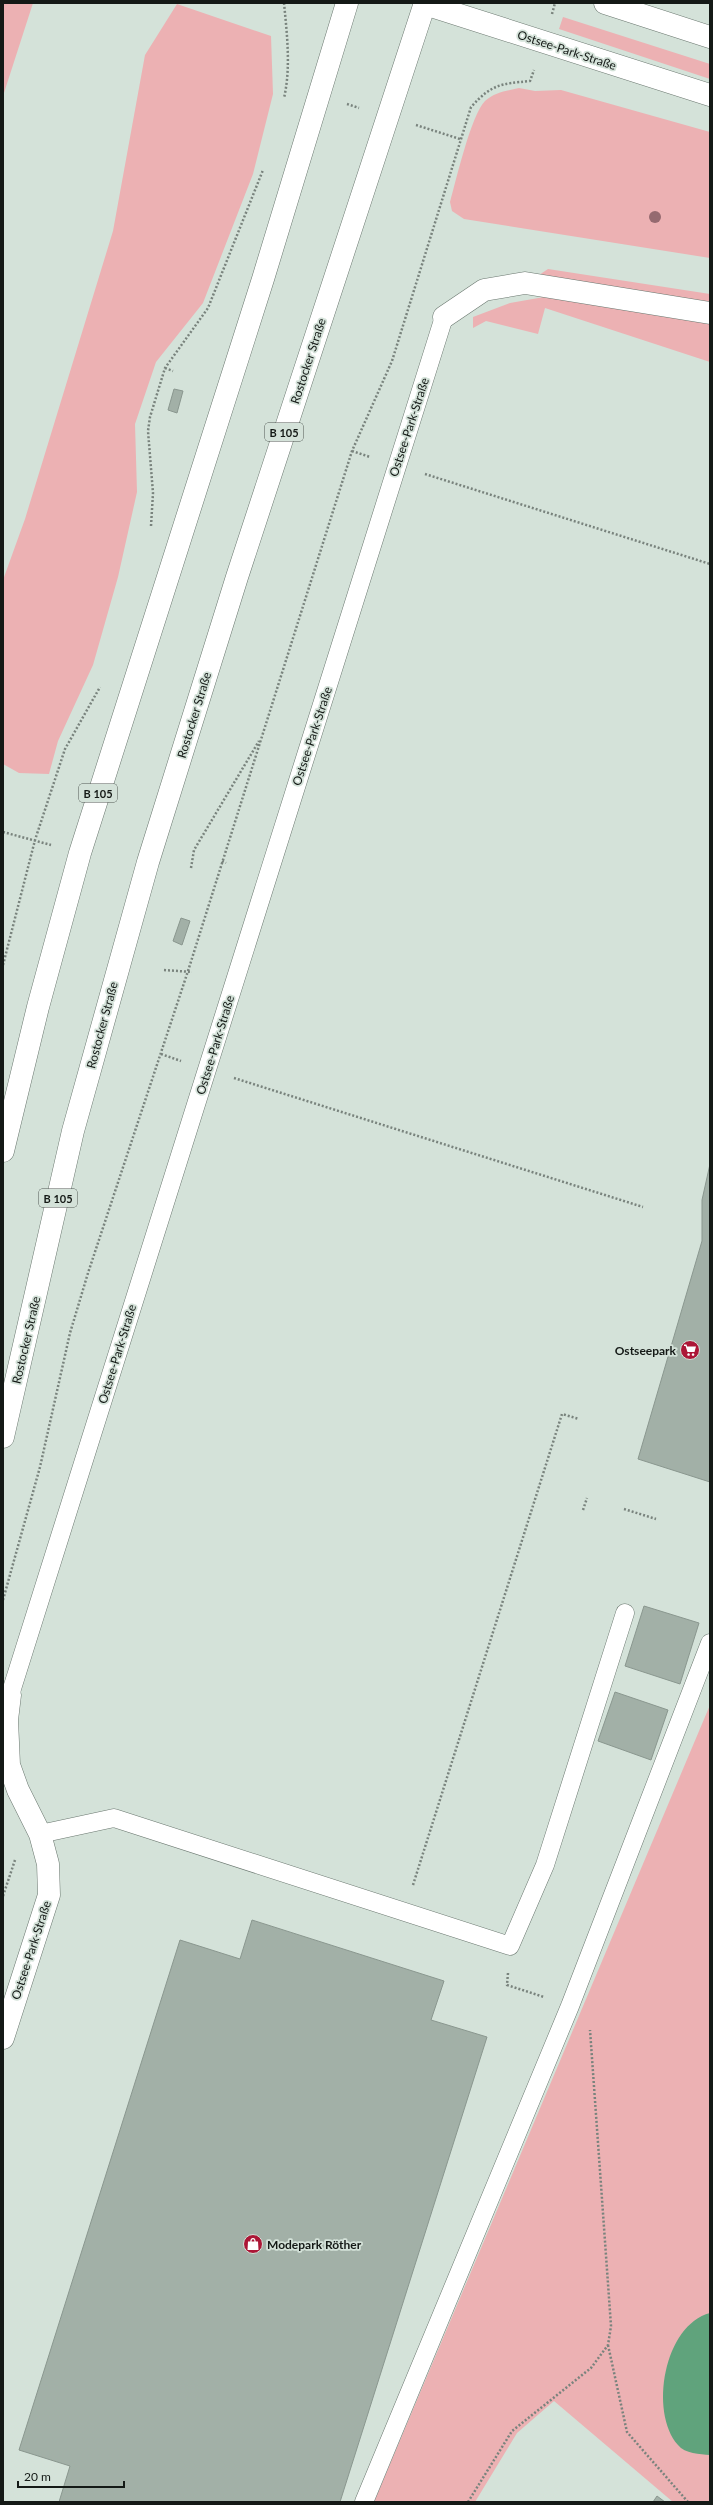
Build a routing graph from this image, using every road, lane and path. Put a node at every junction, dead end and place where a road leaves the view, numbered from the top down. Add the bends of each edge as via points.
1 (284, 3) edge
2 (347, 3) edge
3 (424, 3) edge
4 (556, 3) edge
5 (605, 3) edge
6 (710, 37) edge
7 (543, 42) junction
8 (710, 95) edge
9 (284, 101) dead end
10 (264, 168) dead end
11 (710, 313) edge
12 (444, 317) joint
13 (165, 368) junction
14 (173, 371) dead end
15 (352, 451) junction
16 (397, 465) junction
17 (151, 531) dead end
18 (710, 564) edge
19 (102, 683) dead end
20 (261, 737) junction
21 (3, 832) edge
22 (35, 840) junction
23 (80, 853) junction
24 (222, 861) junction
25 (226, 863) dead end
26 (191, 868) dead end
27 (3, 965) edge
28 (164, 970) dead end
29 (188, 971) junction
30 (192, 972) dead end
31 (161, 1054) junction
32 (207, 1069) junction
33 (3, 1151) edge
34 (643, 1207) dead end
35 (579, 1419) dead end
36 (3, 1437) edge
37 (587, 1498) dead end
38 (624, 1509) dead end
39 (583, 1510) dead end
40 (656, 1519) dead end
41 (3, 1600) edge
42 (625, 1613) dead end
43 (710, 1643) edge
44 (10, 1695) joint
45 (40, 1834) junction
46 (17, 1853) dead end
47 (3, 1896) edge
48 (405, 1912) junction
49 (510, 1946) junction
50 (570, 2006) junction
51 (3, 2038) edge
52 (608, 2345) junction
53 (364, 2502) edge
54 (468, 2502) edge
55 (688, 2502) edge

1 - 9 path via 288,38 287,86
2 - 23 main road, B 105 via 263,279
3 - 7 main road, Ostsee-Park-Straße
3 - 36 main road, Rostocker Straße / B 105 via 237,577 146,869 73,1131
4 - 7 path
5 - 6 main road
7 - 8 main road, Ostsee-Park-Straße
7 - 15 path via 530,81 507,83 486,90 471,107 392,361
10 - 13 path via 208,308
11 - 12 main road, Ostsee-Park-Straße via 526,283 484,290
12 - 16 lane, Ostsee-Park-Straße
13 - 14 path
13 - 17 path via 148,430 153,493
15 - 16 path
15 - 20 path
16 - 18 path
16 - 32 lane, Ostsee-Park-Straße
19 - 22 path via 65,749
20 - 24 path
20 - 26 path via 194,850
21 - 22 path
22 - 23 path
22 - 27 path
23 - 33 main road, B 105 via 38,1007
24 - 25 path
24 - 29 path
28 - 29 path
29 - 30 path
29 - 31 path
31 - 32 path
31 - 41 path via 70,1333 40,1467
32 - 34 path
32 - 44 lane, Ostsee-Park-Straße
35 - 48 path via 562,1414
37 - 39 path
38 - 40 path
42 - 49 lane via 545,1865
43 - 50 lane
44 - 45 main road, Ostsee-Park-Straße via 7,1720 9,1765 18,1790
45 - 48 lane via 114,1818
45 - 51 main road, Ostsee-Park-Straße via 48,1864 49,1895
46 - 47 path
48 - 49 lane
49 - 50 path via 508,1986
50 - 52 path via 592,2032 611,2326
50 - 53 lane
52 - 54 path via 591,2368 512,2431
52 - 55 path via 627,2432

